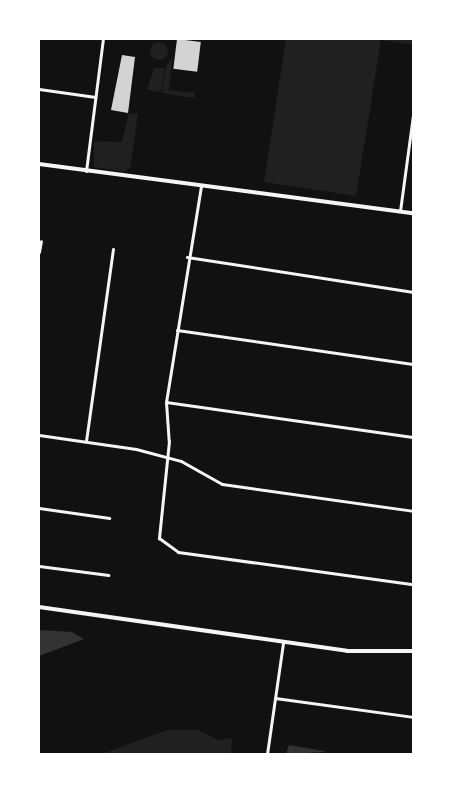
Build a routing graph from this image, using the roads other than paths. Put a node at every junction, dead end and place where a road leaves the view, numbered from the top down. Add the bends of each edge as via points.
1 (103, 39) edge
2 (39, 89) edge
3 (95, 97) junction
4 (413, 115) edge
5 (39, 164) edge
6 (86, 171) junction
7 (201, 184) junction
8 (399, 211) junction
9 (413, 213) edge
10 (41, 241) dead end
11 (113, 249) dead end
12 (39, 252) edge
13 (187, 257) junction
14 (413, 292) edge
15 (177, 330) junction
16 (413, 364) edge
17 (166, 402) junction
18 (39, 435) edge
19 (413, 437) edge
20 (86, 441) junction
21 (167, 459) junction
22 (39, 508) edge
23 (413, 511) edge
24 (109, 518) dead end
25 (39, 566) edge
26 (108, 574) dead end
27 (413, 584) edge
28 (39, 607) edge
29 (282, 643) junction
30 (413, 651) edge
31 (275, 698) junction
32 (413, 717) edge
33 (267, 754) edge

1 - 3 street
2 - 3 street
3 - 6 street
4 - 8 street
5 - 6 street
6 - 7 street
7 - 8 street
7 - 13 street
8 - 9 street
10 - 12 street
11 - 20 street
13 - 14 street
13 - 15 street
15 - 16 street
15 - 17 street
17 - 19 street
17 - 21 street
18 - 20 street
20 - 21 street
21 - 23 street via 191,465 222,484
21 - 27 street via 157,530 163,543 178,552
22 - 24 street
25 - 26 street
28 - 29 street
29 - 30 street via 364,653
29 - 31 street
31 - 32 street
31 - 33 street

